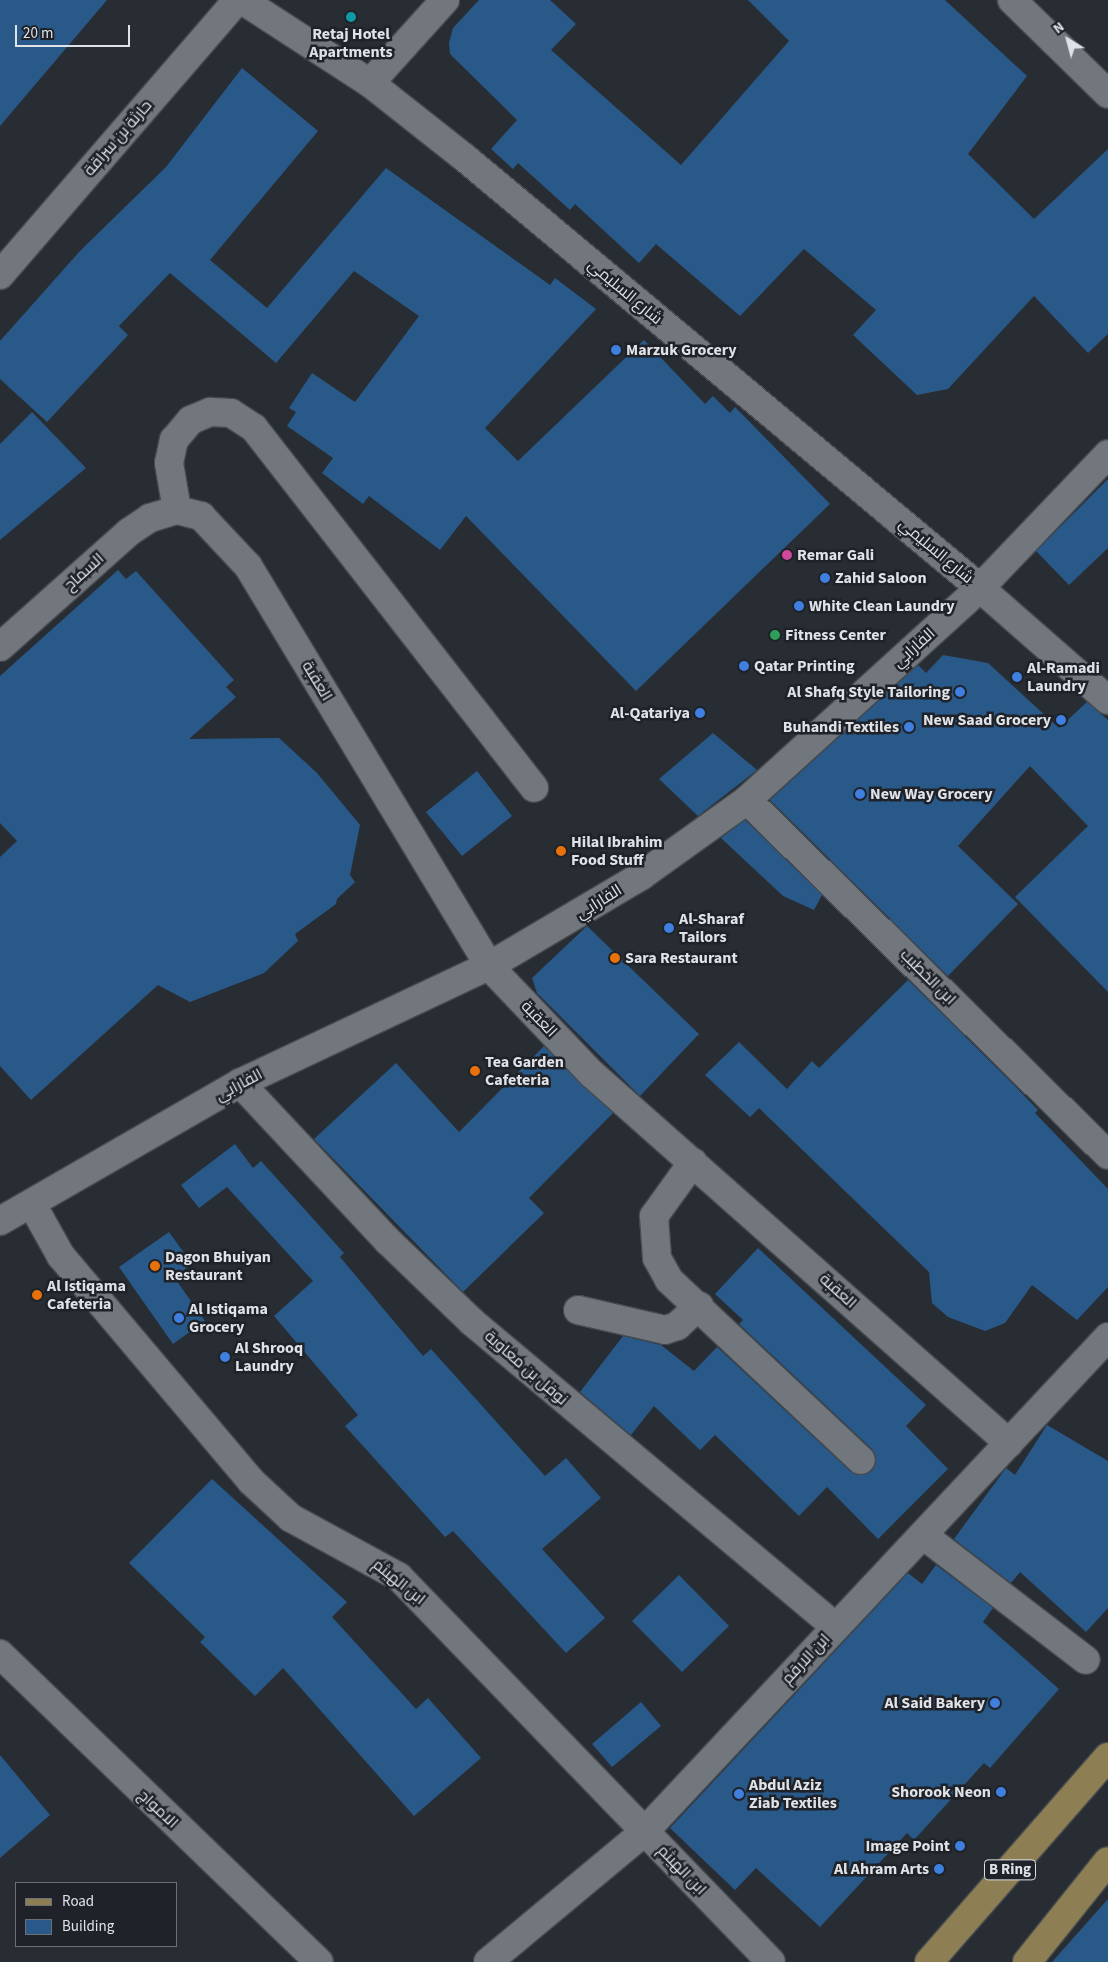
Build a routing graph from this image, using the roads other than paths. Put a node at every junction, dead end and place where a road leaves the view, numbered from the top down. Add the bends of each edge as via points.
1 (237, 0) edge
2 (242, 0) edge
3 (445, 0) edge
4 (1012, 0) edge
5 (370, 83) junction
6 (1108, 94) edge
7 (0, 275) edge
8 (1108, 454) edge
9 (177, 510) junction
10 (980, 588) junction
11 (0, 647) edge
12 (1108, 700) edge
13 (534, 788) dead end
14 (748, 800) junction
15 (489, 966) junction
16 (240, 1083) junction
17 (1108, 1155) edge
18 (693, 1162) junction
19 (33, 1206) junction
20 (0, 1222) edge
21 (698, 1306) junction
22 (578, 1310) dead end
23 (1108, 1337) edge
24 (1009, 1443) junction
25 (861, 1460) dead end
26 (923, 1535) junction
27 (836, 1627) junction
28 (0, 1654) edge
29 (1086, 1660) dead end
30 (1108, 1757) edge
31 (645, 1831) junction
32 (1108, 1861) edge
33 (1029, 1961) edge
34 (318, 1962) edge
35 (488, 1962) edge
36 (771, 1962) edge
37 (929, 1962) edge

1 - 7 street, حارثة بن سراقة
2 - 5 street, شارع السليمي
3 - 5 street
4 - 6 street
5 - 10 street, شارع السليمي
8 - 10 street, الفارابي
9 - 11 street, السماح via 150,518 129,532
9 - 13 street via 169,463 174,440 191,420 210,412 230,413 254,428
9 - 15 street, العقبة via 201,516 225,537 248,566
10 - 12 street, شارع السليمي
10 - 14 street, الفارابي
14 - 15 street, الفارابي via 641,876
14 - 17 street, ابن الخطيب
15 - 16 street, الفارابي
15 - 18 street, العقبة via 592,1074
16 - 19 street, الفارابي
16 - 27 street, نوفل بن معاوية via 388,1241 471,1320
18 - 21 street via 662,1200 652,1231 657,1258 669,1280
18 - 24 street, العقبة
19 - 20 street, الفارابي
19 - 31 street, ابن الهيثم via 76,1275 251,1481 291,1518 399,1577
21 - 22 street via 677,1326 665,1330
21 - 25 street
23 - 24 street, ابن الارقم
24 - 26 street, ابن الارقم
26 - 27 street, ابن الارقم
26 - 29 street
27 - 31 street, ابن الارقم
28 - 34 street, الامواج
30 - 37 main road, B Ring
31 - 35 street, ابن الارقم
31 - 36 street, ابن الهيثم
32 - 33 main road

